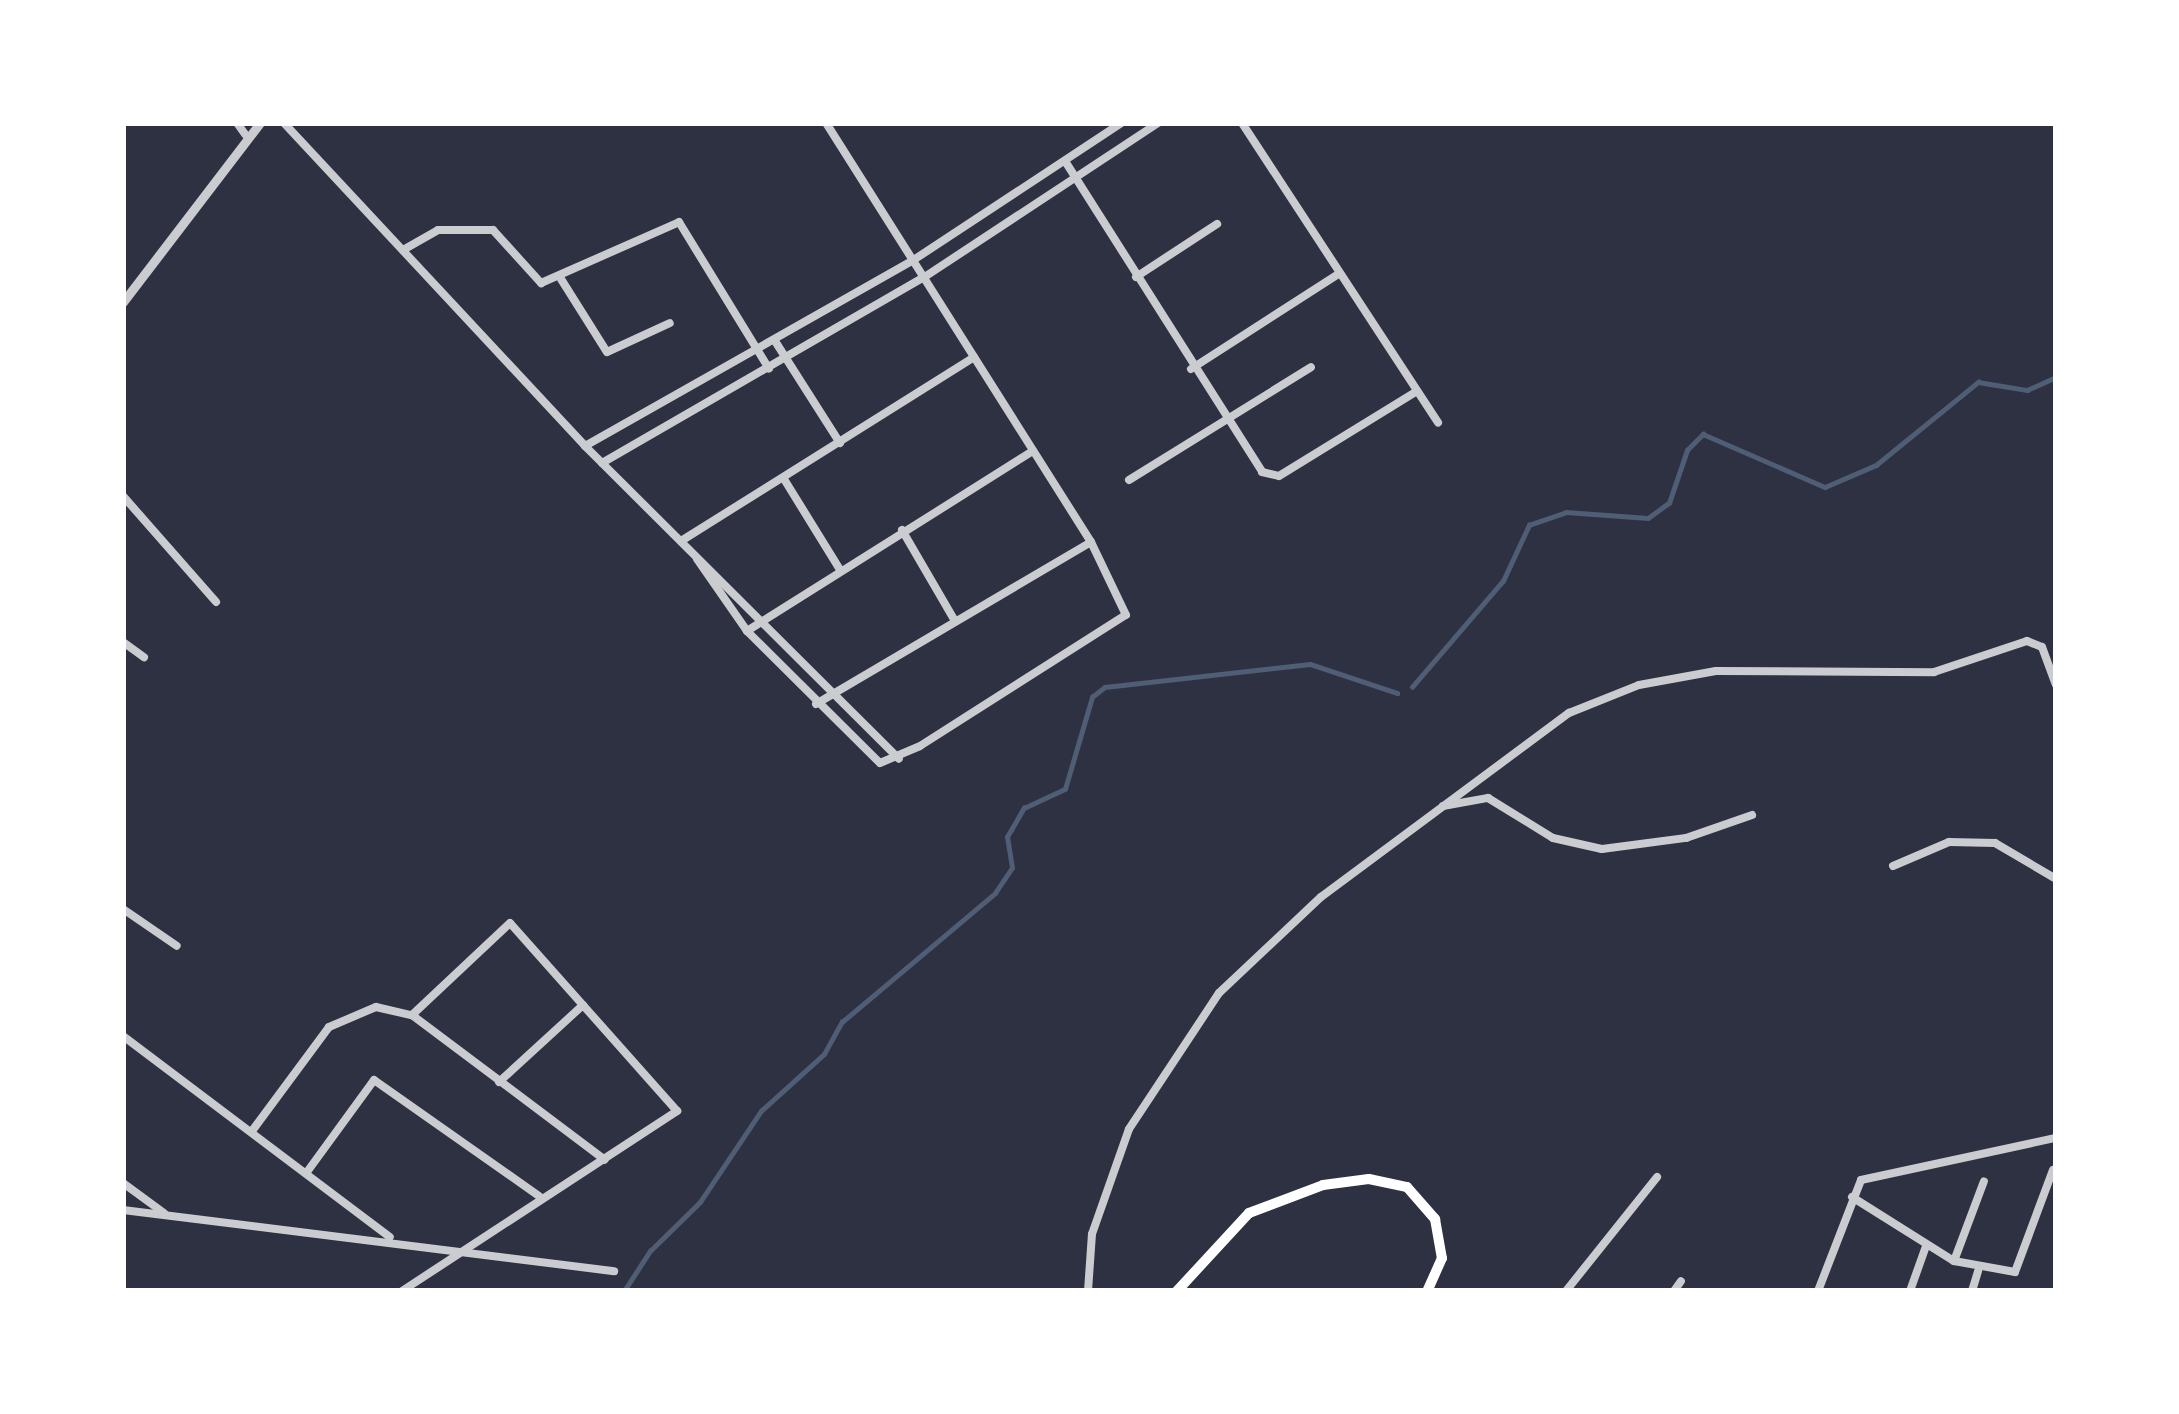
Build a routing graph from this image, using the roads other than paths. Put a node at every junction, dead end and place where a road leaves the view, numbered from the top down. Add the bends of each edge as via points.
1 (237, 123) edge
2 (260, 123) edge
3 (284, 123) edge
4 (826, 123) edge
5 (1121, 123) edge
6 (1159, 123) edge
7 (1242, 123) edge
8 (245, 134) junction
9 (1065, 161) junction
10 (1076, 179) junction
11 (1217, 224) dead end
12 (403, 250) junction
13 (912, 261) junction
14 (1340, 273) junction
15 (1136, 277) junction
16 (923, 278) junction
17 (561, 279) junction
18 (123, 302) edge
19 (670, 323) dead end
20 (776, 340) junction
21 (759, 350) junction
22 (974, 357) junction
23 (787, 358) junction
24 (1311, 367) dead end
25 (769, 369) junction
26 (1192, 369) junction
27 (1417, 391) junction
28 (1225, 422) junction
29 (1438, 423) dead end
30 (840, 443) junction
31 (585, 446) junction
32 (1034, 451) junction
33 (602, 463) junction
34 (784, 479) junction
35 (1129, 480) dead end
36 (123, 496) edge
37 (902, 530) junction
38 (680, 541) junction
39 (1091, 542) junction
40 (697, 559) junction
41 (839, 568) junction
42 (216, 602) dead end
43 (764, 618) junction
44 (955, 621) junction
45 (747, 631) junction
46 (123, 642) edge
47 (144, 657) dead end
48 (2056, 686) edge
49 (832, 693) junction
50 (816, 704) junction
51 (899, 759) junction
52 (1436, 808) junction
53 (1752, 815) dead end
54 (1893, 866) dead end
55 (2056, 879) edge
56 (123, 909) edge
57 (177, 946) dead end
58 (583, 1005) junction
59 (412, 1015) junction
60 (123, 1036) edge
61 (499, 1082) junction
62 (252, 1130) junction
63 (2056, 1138) edge
64 (604, 1160) junction
65 (2053, 1170) dead end
66 (307, 1172) junction
67 (1657, 1178) dead end
68 (1984, 1181) dead end
69 (123, 1183) edge
70 (539, 1196) junction
71 (1852, 1197) junction
72 (123, 1210) edge
73 (165, 1214) junction
74 (393, 1239) junction
75 (1927, 1246) junction
76 (455, 1251) junction
77 (1954, 1261) junction
78 (614, 1270) dead end
79 (1978, 1271) junction
80 (1681, 1281) dead end
81 (1180, 1290) edge
82 (402, 1291) edge
83 (1088, 1291) edge
84 (1427, 1291) edge
85 (1566, 1291) edge
86 (1674, 1291) edge
87 (1819, 1291) edge
88 (1910, 1291) edge
89 (1972, 1291) edge

1 - 8 street
2 - 8 street
3 - 12 street
4 - 13 street
5 - 9 street
6 - 10 street
7 - 14 street
8 - 18 street
9 - 10 street
9 - 13 street
10 - 15 street
10 - 16 street
11 - 15 street
12 - 17 street via 437,230 493,230 541,283
12 - 31 street
13 - 16 street
13 - 20 street
14 - 26 street
14 - 27 street
15 - 26 street
16 - 22 street
16 - 23 street
17 - 19 street via 607,352
17 - 21 street via 679,222
20 - 21 street
20 - 23 street
21 - 25 street
21 - 31 street
22 - 30 street
22 - 32 street
23 - 25 street
23 - 30 street
24 - 28 street
25 - 33 street
26 - 28 street
27 - 28 street via 1279,476 1262,472
27 - 29 street
28 - 35 street
30 - 34 street
31 - 33 street
32 - 37 street
32 - 39 street
33 - 38 street
34 - 38 street
34 - 41 street
36 - 42 street
37 - 41 street
37 - 44 street
38 - 40 street
39 - 44 street
39 - 51 street via 1126,602 1118,623
40 - 43 street
40 - 45 street
41 - 43 street
43 - 45 street
43 - 49 street
44 - 49 street
45 - 50 street
46 - 47 street
48 - 52 street via 2042,647 2027,641 1934,672 1716,671 1639,685 1569,713
49 - 50 street
49 - 51 street
50 - 51 street via 871,758
52 - 53 street via 1488,798 1553,838 1602,849 1686,838
52 - 83 street via 1267,942 1174,1054 1107,1185
54 - 55 street via 1949,842 1995,843
56 - 57 street
58 - 59 street via 510,923
58 - 61 street
58 - 64 street via 677,1111
59 - 61 street
59 - 62 street via 376,1007 328,1027
60 - 62 street
61 - 64 street
62 - 66 street
63 - 71 street via 1875,1173
64 - 70 street
65 - 79 street via 2020,1269
66 - 70 street via 374,1080
66 - 74 street
67 - 85 street
68 - 77 street
69 - 73 street
70 - 76 street
71 - 75 street
71 - 87 street
72 - 73 street
73 - 74 street
74 - 76 street
75 - 77 street
75 - 88 street
76 - 78 street
76 - 82 street
77 - 79 street
79 - 89 street
80 - 86 street
81 - 84 main road via 1250,1213 1323,1185 1369,1178 1407,1186 1436,1219 1442,1258

